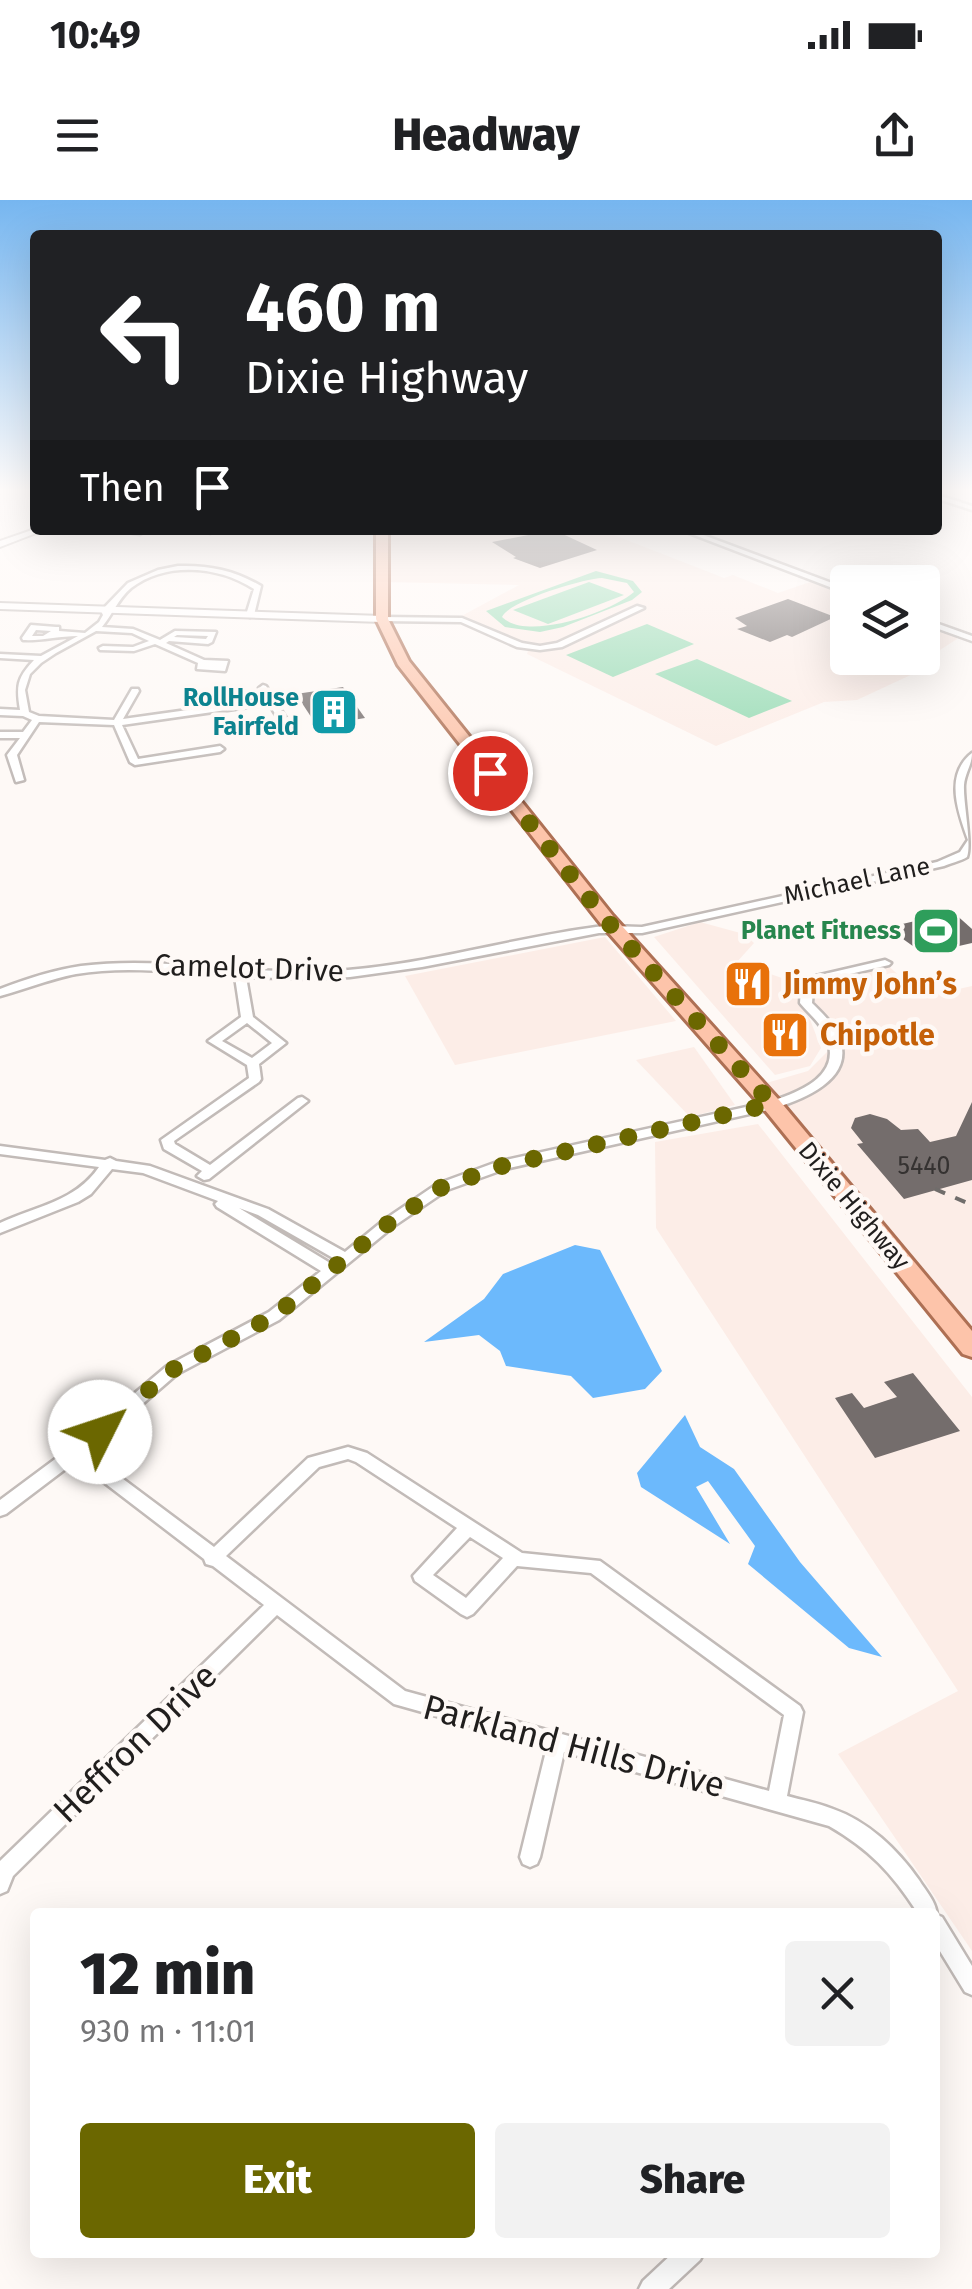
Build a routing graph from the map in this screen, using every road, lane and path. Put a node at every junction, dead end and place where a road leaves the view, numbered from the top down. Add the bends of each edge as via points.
1 (131, 585) edge
2 (255, 585) edge
3 (382, 585) edge
4 (0, 606) edge
5 (640, 608) dead end
6 (110, 610) junction
7 (250, 616) junction
8 (382, 619) junction
9 (940, 627) edge
10 (96, 629) junction
11 (54, 633) dead end
12 (82, 634) junction
13 (170, 639) dead end
14 (972, 639) edge
15 (156, 643) junction
16 (103, 648) dead end
17 (0, 656) edge
18 (42, 658) junction
19 (203, 662) dead end
20 (263, 688) dead end
21 (135, 691) dead end
22 (272, 701) junction
23 (0, 712) edge
24 (25, 713) junction
25 (38, 719) junction
26 (117, 723) junction
27 (288, 729) dead end
28 (0, 735) edge
29 (26, 735) junction
30 (220, 749) dead end
31 (972, 756) edge
32 (19, 780) dead end
33 (972, 840) edge
34 (618, 930) junction
35 (885, 963) dead end
36 (240, 973) junction
37 (0, 994) edge
38 (247, 1018) junction
39 (253, 1063) junction
40 (302, 1101) dead end
41 (772, 1104) junction
42 (0, 1150) edge
43 (110, 1162) junction
44 (209, 1170) junction
45 (199, 1190) junction
46 (3, 1223) edge
47 (345, 1258) junction
48 (330, 1270) junction
49 (972, 1348) edge
50 (76, 1452) junction
51 (0, 1509) edge
52 (468, 1528) junction
53 (515, 1557) junction
54 (212, 1559) junction
55 (276, 1605) junction
56 (557, 1744) junction
57 (776, 1802) junction
58 (530, 1858) dead end
59 (0, 1884) edge
60 (926, 1908) edge
61 (940, 1932) edge
62 (972, 1985) edge
63 (685, 2258) edge
64 (651, 2289) edge

1 - 6 street
2 - 7 street
3 - 8 main road, Dixie Highway
4 - 6 street
5 - 8 street via 540,648 462,620
6 - 7 street
6 - 10 street
7 - 8 street
8 - 34 main road, Dixie Highway via 429,696
9 - 14 street
10 - 12 street
10 - 15 street via 133,631
11 - 12 street
12 - 18 street
13 - 15 street
15 - 16 street
15 - 19 street
17 - 18 street
18 - 24 street via 20,688
20 - 22 street
21 - 26 street
22 - 26 street
22 - 27 street
23 - 24 street
24 - 25 street
25 - 26 street
25 - 29 street
26 - 30 street via 134,762
28 - 29 street
29 - 32 street via 12,755
31 - 33 street, Michael Lane via 958,777
33 - 34 street, Michael Lane via 964,854 940,864
34 - 36 street, Camelot Drive via 359,972
34 - 41 main road, Dixie Highway
35 - 41 street via 820,978 807,988 806,1002 834,1038 834,1066 814,1090
36 - 37 street, Camelot Drive via 115,964 44,977
36 - 38 street
38 - 39 street via 280,1044
38 - 39 street via 214,1041
39 - 44 street via 255,1080 167,1140
40 - 44 street
41 - 47 street via 466,1176 417,1201
41 - 49 main road, Dixie Highway
42 - 43 street
43 - 45 street
43 - 46 street via 79,1198
44 - 45 street
45 - 47 street via 263,1212
45 - 48 street
47 - 48 street
48 - 50 street via 274,1316 172,1370
50 - 51 street
50 - 54 street, Parkland Hills Drive
52 - 53 street
52 - 53 street via 421,1576 467,1608
52 - 54 street via 348,1453 314,1462
53 - 57 street via 594,1566 794,1712
54 - 55 street, Parkland Hills Drive
55 - 56 street, Parkland Hills Drive via 400,1698
55 - 59 street, Heffron Drive via 6,1870
56 - 57 street, Parkland Hills Drive
56 - 58 street
57 - 60 street, Parkland Hills Drive via 834,1818 864,1835 897,1862
61 - 62 street
63 - 64 street

